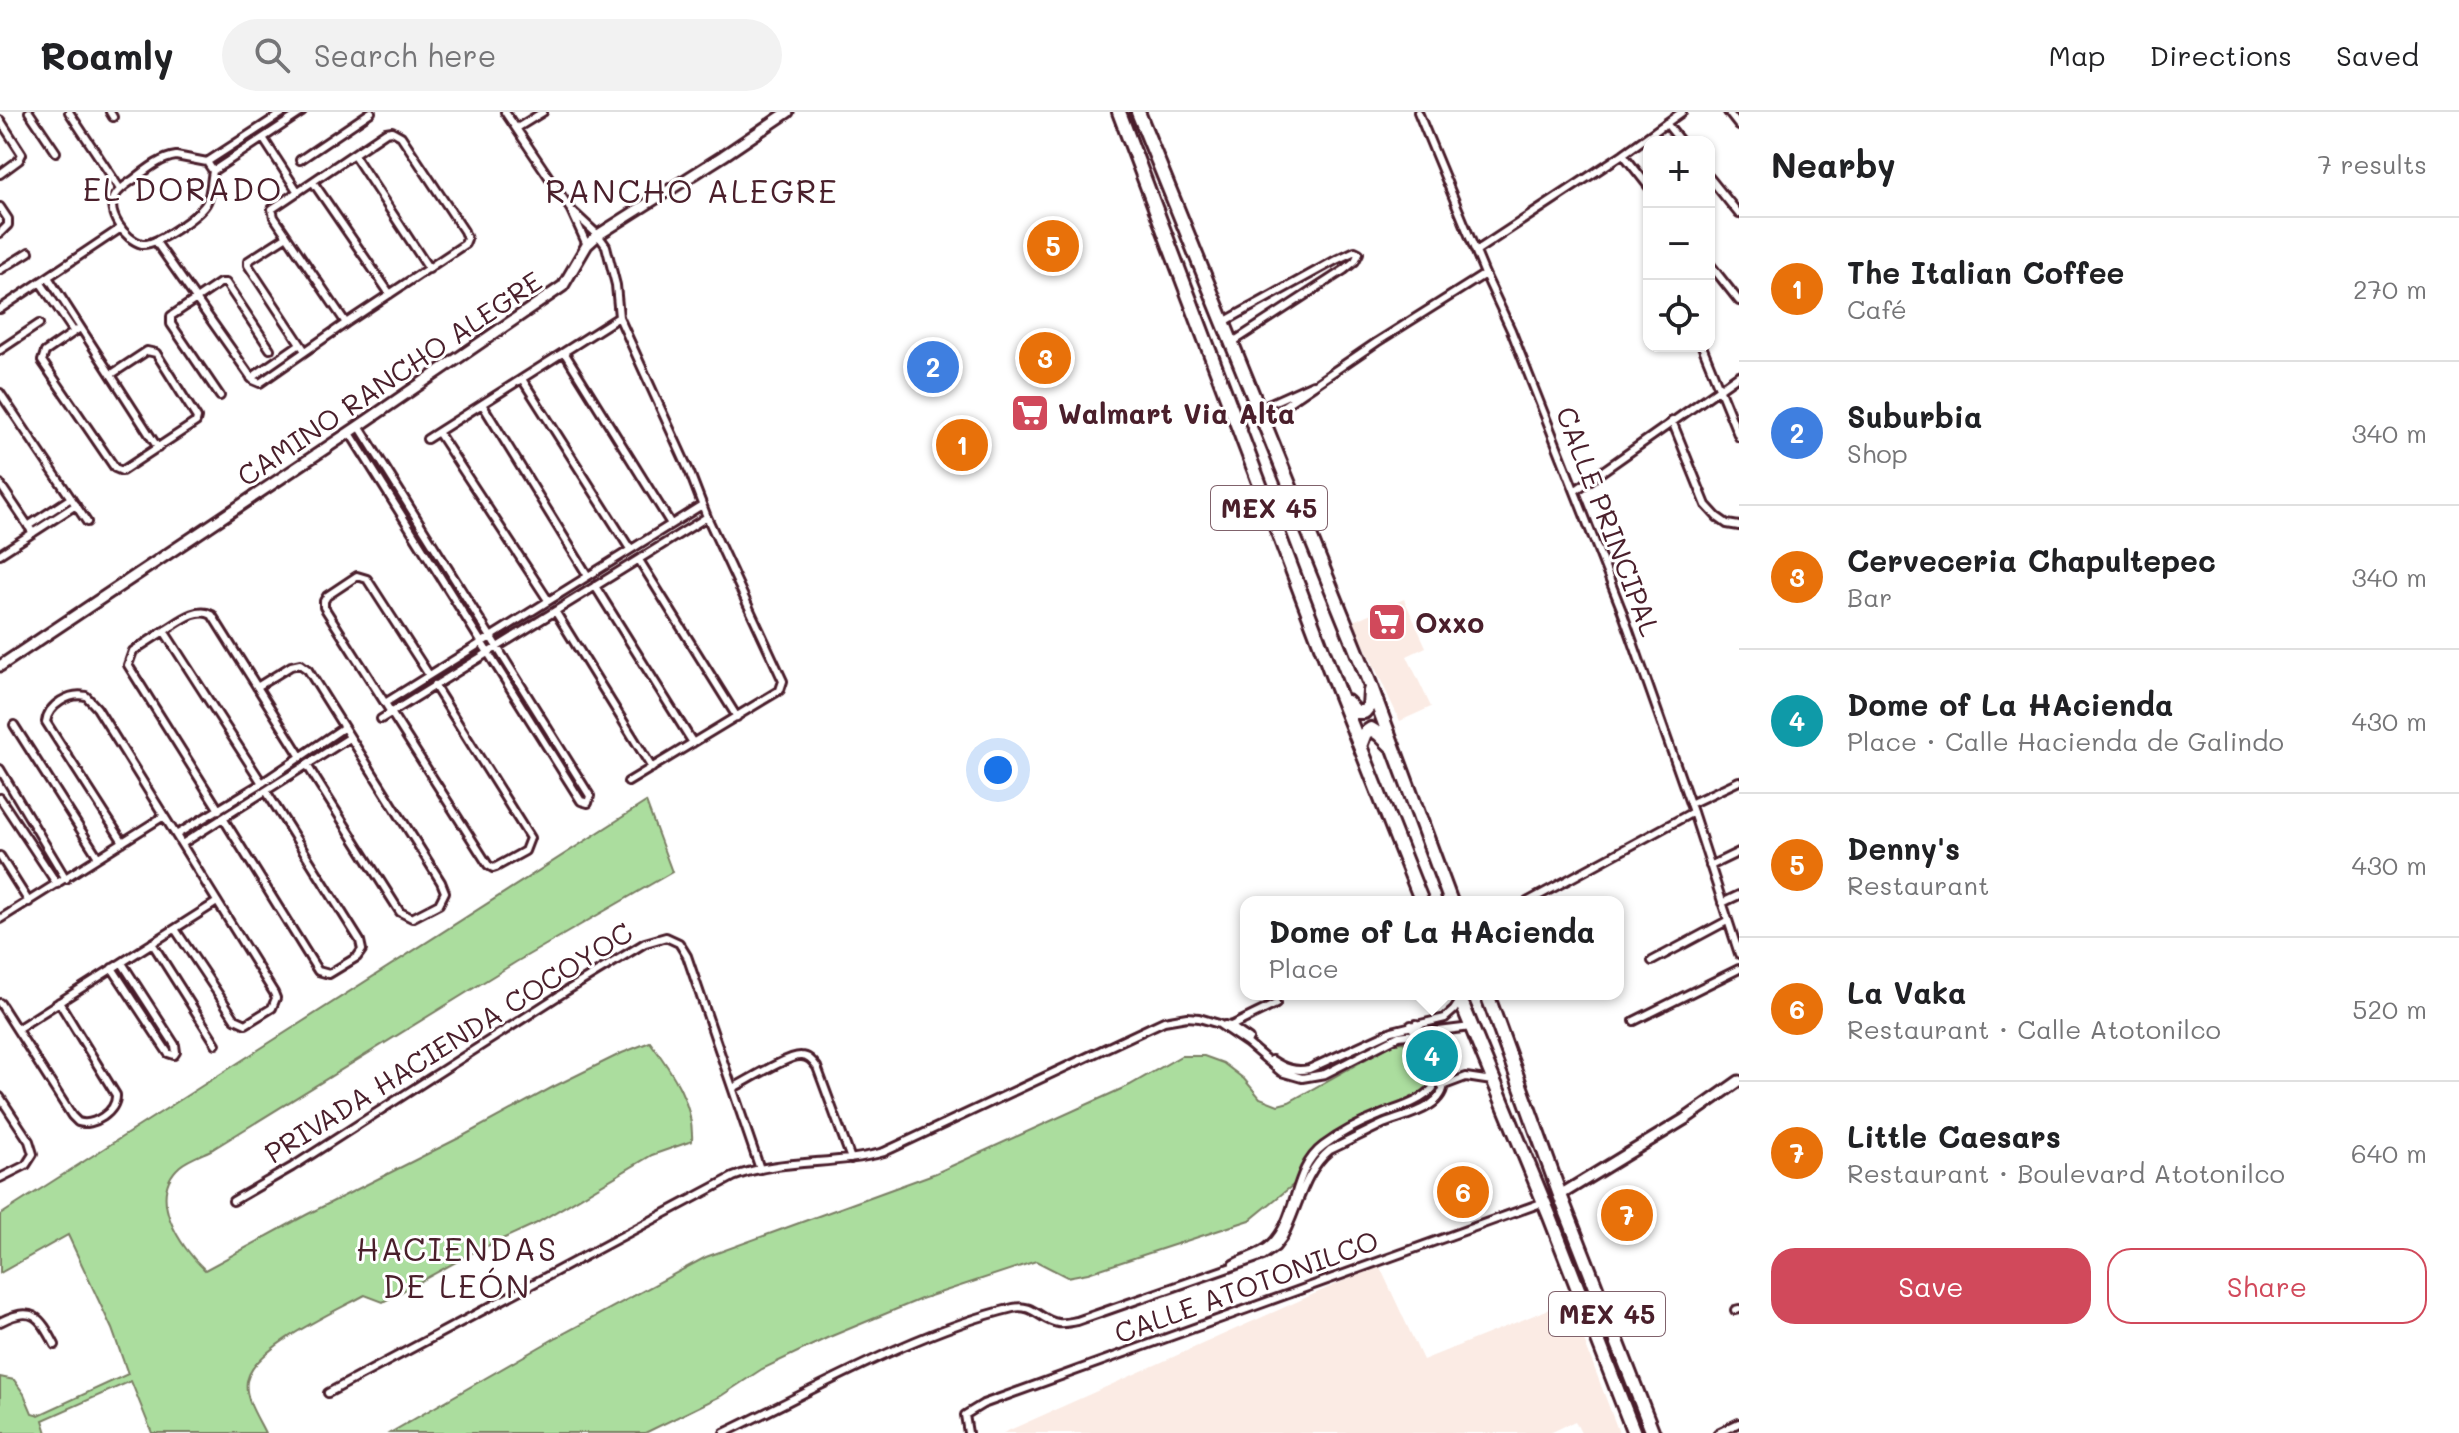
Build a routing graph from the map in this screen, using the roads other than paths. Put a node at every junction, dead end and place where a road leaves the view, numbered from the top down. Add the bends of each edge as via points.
1 (29, 112) edge
2 (69, 112) edge
3 (284, 112) edge
4 (302, 112) edge
5 (371, 112) edge
6 (505, 112) edge
7 (543, 112) edge
8 (788, 112) edge
9 (1119, 112) edge
10 (1138, 112) edge
11 (1418, 112) edge
12 (1728, 112) edge
13 (1680, 113) edge
14 (0, 120) edge
15 (1666, 123) junction
16 (1739, 126) edge
17 (517, 128) junction
18 (1676, 136) edge
19 (263, 138) junction
20 (56, 152) dead end
21 (1623, 154) junction
22 (354, 155) junction
23 (300, 160) dead end
24 (207, 162) junction
25 (213, 171) junction
26 (0, 174) edge
27 (1643, 179) edge
28 (313, 182) junction
29 (1715, 184) edge
30 (120, 189) junction
31 (298, 192) junction
32 (0, 207) edge
33 (571, 210) junction
34 (1739, 214) edge
35 (121, 228) junction
36 (0, 233) edge
37 (598, 235) junction
38 (287, 236) junction
39 (156, 242) junction
40 (587, 245) junction
41 (1476, 251) junction
42 (29, 252) dead end
43 (429, 269) junction
44 (0, 270) edge
45 (1715, 271) edge
46 (1485, 274) junction
47 (44, 280) junction
48 (390, 294) junction
49 (196, 300) junction
50 (1739, 301) edge
51 (0, 309) edge
52 (619, 317) junction
53 (346, 323) junction
54 (1222, 323) junction
55 (39, 324) dead end
56 (77, 330) junction
57 (1230, 343) junction
58 (300, 344) junction
59 (270, 349) dead end
60 (0, 350) edge
61 (305, 351) junction
62 (564, 352) junction
63 (1704, 352) edge
64 (112, 374) junction
65 (1739, 375) edge
66 (251, 378) junction
67 (522, 379) junction
68 (1323, 379) junction
69 (1719, 389) junction
70 (0, 393) edge
71 (220, 396) dead end
72 (482, 404) junction
73 (1257, 409) junction
74 (1672, 421) junction
75 (359, 426) junction
76 (1265, 430) junction
77 (438, 432) junction
78 (350, 433) junction
79 (1739, 437) edge
80 (427, 439) dead end
81 (158, 448) junction
82 (0, 484) edge
83 (1576, 490) junction
84 (71, 498) junction
85 (76, 505) junction
86 (702, 505) junction
87 (707, 517) junction
88 (87, 522) dead end
89 (671, 524) junction
90 (1739, 526) edge
91 (31, 530) junction
92 (630, 549) junction
93 (0, 554) edge
94 (639, 560) junction
95 (588, 576) junction
96 (595, 586) junction
97 (548, 600) junction
98 (555, 611) junction
99 (164, 631) junction
100 (491, 636) junction
101 (481, 642) junction
102 (497, 646) junction
103 (488, 652) junction
104 (0, 666) edge
105 (429, 675) junction
106 (1370, 684) junction
107 (434, 685) junction
108 (1336, 686) junction
109 (257, 687) junction
110 (385, 703) junction
111 (391, 713) junction
112 (737, 717) junction
113 (381, 719) dead end
114 (14, 725) dead end
115 (343, 728) junction
116 (349, 738) junction
117 (693, 743) junction
118 (1360, 746) junction
119 (1396, 753) junction
120 (301, 757) junction
121 (307, 765) junction
122 (652, 768) junction
123 (0, 769) edge
124 (1739, 781) edge
125 (628, 782) dead end
126 (262, 783) junction
127 (266, 791) junction
128 (0, 798) edge
129 (1690, 804) junction
130 (219, 810) junction
131 (1693, 812) junction
132 (164, 816) junction
133 (223, 818) junction
134 (176, 835) junction
135 (123, 842) junction
136 (182, 844) junction
137 (1739, 852) edge
138 (0, 856) edge
139 (98, 857) junction
140 (1710, 866) junction
141 (66, 879) junction
142 (57, 884) junction
143 (1739, 895) edge
144 (1420, 896) edge
145 (1449, 896) edge
146 (1538, 896) edge
147 (29, 902) junction
148 (217, 902) junction
149 (1722, 903) junction
150 (1, 915) edge
151 (1727, 921) junction
152 (175, 929) junction
153 (152, 943) junction
154 (1739, 954) edge
155 (1652, 961) dead end
156 (122, 963) junction
157 (112, 968) junction
158 (1739, 969) edge
159 (1458, 1000) edge
160 (1460, 1000) edge
161 (1489, 1000) edge
162 (59, 1002) junction
163 (0, 1003) edge
164 (1276, 1004) dead end
165 (1634, 1021) dead end
166 (1413, 1024) junction
167 (1228, 1027) junction
168 (1471, 1027) junction
169 (17, 1029) junction
170 (1418, 1035) junction
171 (216, 1044) dead end
172 (1351, 1049) junction
173 (1356, 1058) junction
174 (1739, 1081) edge
175 (1495, 1082) junction
176 (1435, 1083) junction
177 (1443, 1087) junction
178 (733, 1088) junction
179 (0, 1097) edge
180 (1382, 1114) junction
181 (1385, 1123) junction
182 (851, 1159) junction
183 (760, 1169) junction
184 (0, 1178) edge
185 (1560, 1195) junction
186 (233, 1201) dead end
187 (1295, 1202) junction
188 (1544, 1202) junction
189 (0, 1322) edge
190 (55, 1345) dead end
191 (328, 1393) dead end
192 (1739, 1423) edge
193 (724, 1433) edge
194 (968, 1433) edge
195 (1634, 1433) edge
196 (1653, 1433) edge
197 (1718, 1433) edge

1 - 20 street
2 - 30 street
3 - 24 street
4 - 19 street
5 - 23 street
6 - 17 street
7 - 17 street
8 - 37 street, CAMINO RANCHO ALEGRE
9 - 108 highway, MEX 45
10 - 54 highway, MEX 45
11 - 41 street, CALLE PRINCIPAL
12 - 16 street
13 - 15 street
14 - 26 street via 22,154
15 - 18 street
15 - 21 street
17 - 33 street
19 - 25 street
19 - 31 street
21 - 27 street
21 - 41 street
22 - 28 street
22 - 43 street
22 - 43 street via 386,132 398,134 464,231 463,247
24 - 25 street
24 - 30 street via 170,157
25 - 39 street via 201,210
28 - 31 street
28 - 48 street
29 - 34 street
30 - 35 street via 112,210
31 - 38 street via 272,209
32 - 36 street via 8,225
33 - 37 street
33 - 40 street
35 - 39 street via 140,243
35 - 47 street
37 - 40 street, CAMINO RANCHO ALEGRE
37 - 52 street via 610,258
38 - 53 street
38 - 58 street via 248,265
39 - 49 street
40 - 75 street, CAMINO RANCHO ALEGRE via 563,286
41 - 46 street, CALLE PRINCIPAL
42 - 44 street
43 - 48 street
45 - 50 street
46 - 68 street
46 - 83 street, CALLE PRINCIPAL
47 - 51 street
47 - 56 street
48 - 53 street
49 - 59 street via 226,283
49 - 66 street
49 - 71 street via 170,322
52 - 62 street
52 - 86 street
53 - 61 street
54 - 57 highway, MEX 45
54 - 57 street via 1336,260 1359,253 1344,270
55 - 60 street
56 - 64 street
56 - 81 street via 45,352 42,361 115,468 124,470
57 - 73 highway, MEX 45
58 - 61 street
58 - 66 street
61 - 66 street via 260,383
62 - 67 street
62 - 89 street
63 - 69 street
64 - 81 street
64 - 81 street via 147,351 161,358 179,386 197,420
65 - 69 street
67 - 72 street
67 - 92 street
68 - 73 street
68 - 76 street via 1275,412
69 - 74 street
69 - 79 street
70 - 84 street
72 - 77 street
72 - 95 street
73 - 76 highway, MEX 45
74 - 83 street
74 - 90 street via 1706,505 1727,524
75 - 78 street, CAMINO RANCHO ALEGRE
75 - 100 street
76 - 106 highway, MEX 45
77 - 80 street
77 - 97 street
78 - 101 street
78 - 104 street, CAMINO RANCHO ALEGRE
82 - 91 street
83 - 129 street, CALLE PRINCIPAL
84 - 85 street
84 - 91 street
85 - 88 street
85 - 91 street
86 - 87 street
86 - 89 street
87 - 94 street
87 - 112 street via 783,681 780,690
89 - 92 street
91 - 93 street
92 - 95 street
94 - 96 street
94 - 112 street
95 - 97 street
96 - 98 street
96 - 117 street
97 - 100 street
98 - 102 street
98 - 122 street
99 - 109 street via 195,613 208,612
99 - 126 street
99 - 130 street via 133,651 128,665
100 - 101 street
100 - 102 street
101 - 103 street
101 - 105 street
102 - 103 street
102 - 103 street via 590,796 588,803 581,801
103 - 107 street
105 - 110 street
105 - 110 street via 367,579 357,576 327,596 324,607
106 - 108 highway via 1369,706 1360,713
106 - 119 highway, MEX 45
107 - 111 street
107 - 111 street via 530,838 525,851 496,867 488,865
108 - 118 highway, MEX 45
109 - 115 street via 300,664
109 - 120 street
110 - 111 street
111 - 113 street
112 - 117 street
114 - 139 street
115 - 116 street
115 - 120 street
116 - 121 street
116 - 121 street via 441,882 445,892 439,904 412,918 400,912
117 - 122 street
118 - 119 highway via 1371,729
118 - 144 highway, MEX 45
119 - 145 highway, MEX 45
120 - 126 street
121 - 127 street
122 - 125 street
123 - 141 street
124 - 129 street
126 - 130 street
127 - 133 street
127 - 133 street via 360,941 360,953 345,964 329,974 318,971
128 - 142 street
129 - 131 street, CALLE PRINCIPAL
130 - 134 street
131 - 140 street, CALLE PRINCIPAL
131 - 146 street
132 - 134 street
132 - 135 street
132 - 135 street via 91,700 75,694 52,708 46,717 48,729
133 - 136 street
134 - 136 street
135 - 139 street
136 - 148 street
137 - 140 street
138 - 147 street
139 - 141 street
140 - 149 street, CALLE PRINCIPAL
141 - 142 street
142 - 147 street
143 - 149 street
147 - 150 street
148 - 152 street
148 - 152 street via 274,993 275,1003 267,1013 246,1024 235,1019
149 - 151 street, CALLE PRINCIPAL
151 - 154 street, CALLE PRINCIPAL
151 - 155 street
152 - 153 street
153 - 156 street
153 - 171 street
156 - 157 street
156 - 157 street via 175,1045 174,1055
157 - 162 street
158 - 165 street
159 - 166 street via 1445,1018
160 - 168 highway, MEX 45
161 - 185 highway, MEX 45
162 - 169 street
162 - 169 street via 113,1089 117,1100 109,1112 88,1124 78,1122
163 - 169 street
164 - 167 street
166 - 170 street
166 - 172 street
167 - 172 street via 1276,1063 1296,1071
167 - 173 street via 1281,1072 1296,1077 1319,1076
167 - 182 street via 1187,1017 1164,1021 928,1133
168 - 170 street
168 - 175 highway, MEX 45
170 - 173 street via 1399,1036
170 - 176 street
170 - 177 street via 1438,1062
172 - 173 street
174 - 185 street
175 - 177 street via 1466,1077
175 - 188 highway, MEX 45
176 - 177 street
176 - 180 street via 1421,1098
177 - 181 street via 1430,1105
178 - 182 street via 794,1057 811,1059
178 - 183 street, PRIVADA HACIENDA COCOYOC
178 - 186 street, PRIVADA HACIENDA COCOYOC via 687,956 679,943 659,938
179 - 184 street via 33,1154 26,1165
180 - 181 street
180 - 187 street via 1317,1152 1305,1169
181 - 187 street via 1323,1156
182 - 183 street
183 - 191 street via 733,1177
185 - 196 highway, MEX 45
187 - 193 street via 1272,1243 1230,1267 1077,1321 1053,1322 1025,1307 982,1316 911,1343
188 - 194 street, CALLE ATOTONILCO via 983,1404 965,1415
188 - 195 highway, MEX 45
189 - 190 street via 19,1313 36,1316
192 - 197 street

